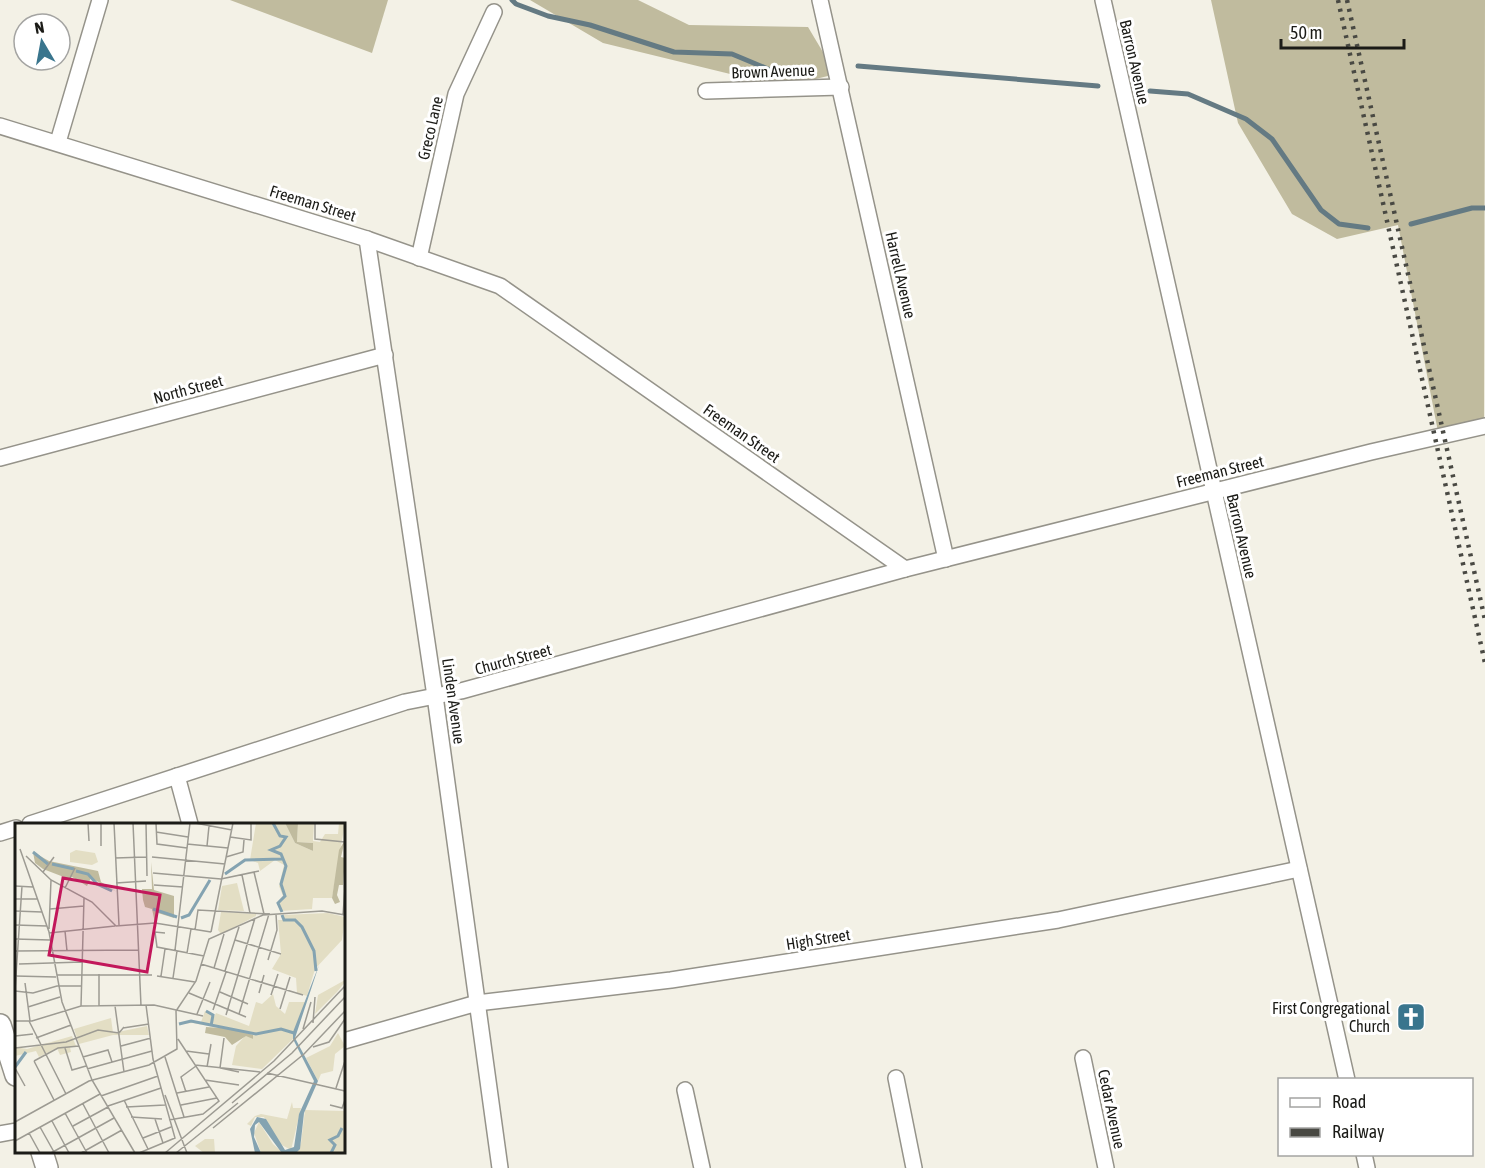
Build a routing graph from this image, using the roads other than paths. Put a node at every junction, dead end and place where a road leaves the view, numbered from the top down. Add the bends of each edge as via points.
1 (100, 0) edge
2 (820, 0) edge
3 (1103, 0) edge
4 (494, 12) dead end
5 (841, 87) junction
6 (706, 91) dead end
7 (0, 126) edge
8 (58, 142) junction
9 (367, 239) junction
10 (419, 258) junction
11 (385, 355) junction
12 (1485, 426) edge
13 (0, 458) edge
14 (1214, 491) junction
15 (946, 559) junction
16 (906, 569) junction
17 (435, 696) junction
18 (177, 776) junction
19 (36, 823) edge
20 (189, 823) edge
21 (15, 828) edge
22 (0, 833) edge
23 (1299, 869) junction
24 (477, 1003) junction
25 (0, 1025) edge
26 (345, 1041) edge
27 (1083, 1058) dead end
28 (15, 1073) edge
29 (896, 1078) dead end
30 (1347, 1078) edge
31 (686, 1090) dead end
32 (15, 1131) edge
33 (0, 1134) edge
34 (42, 1153) edge
35 (48, 1168) edge
36 (500, 1168) edge
37 (702, 1168) edge
38 (914, 1168) edge
39 (1106, 1168) edge

1 - 8 street
2 - 5 street, Harrell Avenue
3 - 14 street, Barron Avenue
4 - 10 street, Greco Lane via 456,94
5 - 6 street, Brown Avenue
5 - 15 street, Harrell Avenue
7 - 8 street, Freeman Street
8 - 9 street, Freeman Street
9 - 10 street, Freeman Street
9 - 11 street, Linden Avenue
10 - 16 street, Freeman Street via 500,286
11 - 13 street, North Street
11 - 17 street, Linden Avenue
12 - 14 street, Freeman Street
14 - 15 street, Freeman Street
14 - 23 street, Barron Avenue
15 - 16 street, Freeman Street
16 - 17 street, Church Street
17 - 18 street, Church Street via 405,702
17 - 24 street, Linden Avenue
18 - 19 street, Church Street
18 - 20 street
21 - 22 street
23 - 24 street, High Street via 1058,920 671,980
23 - 30 street, Barron Avenue
24 - 26 street, High Street
24 - 36 street, Linden Avenue
25 - 28 main road
27 - 39 street, Cedar Avenue
29 - 38 street
31 - 37 street
32 - 33 street
34 - 35 main road

